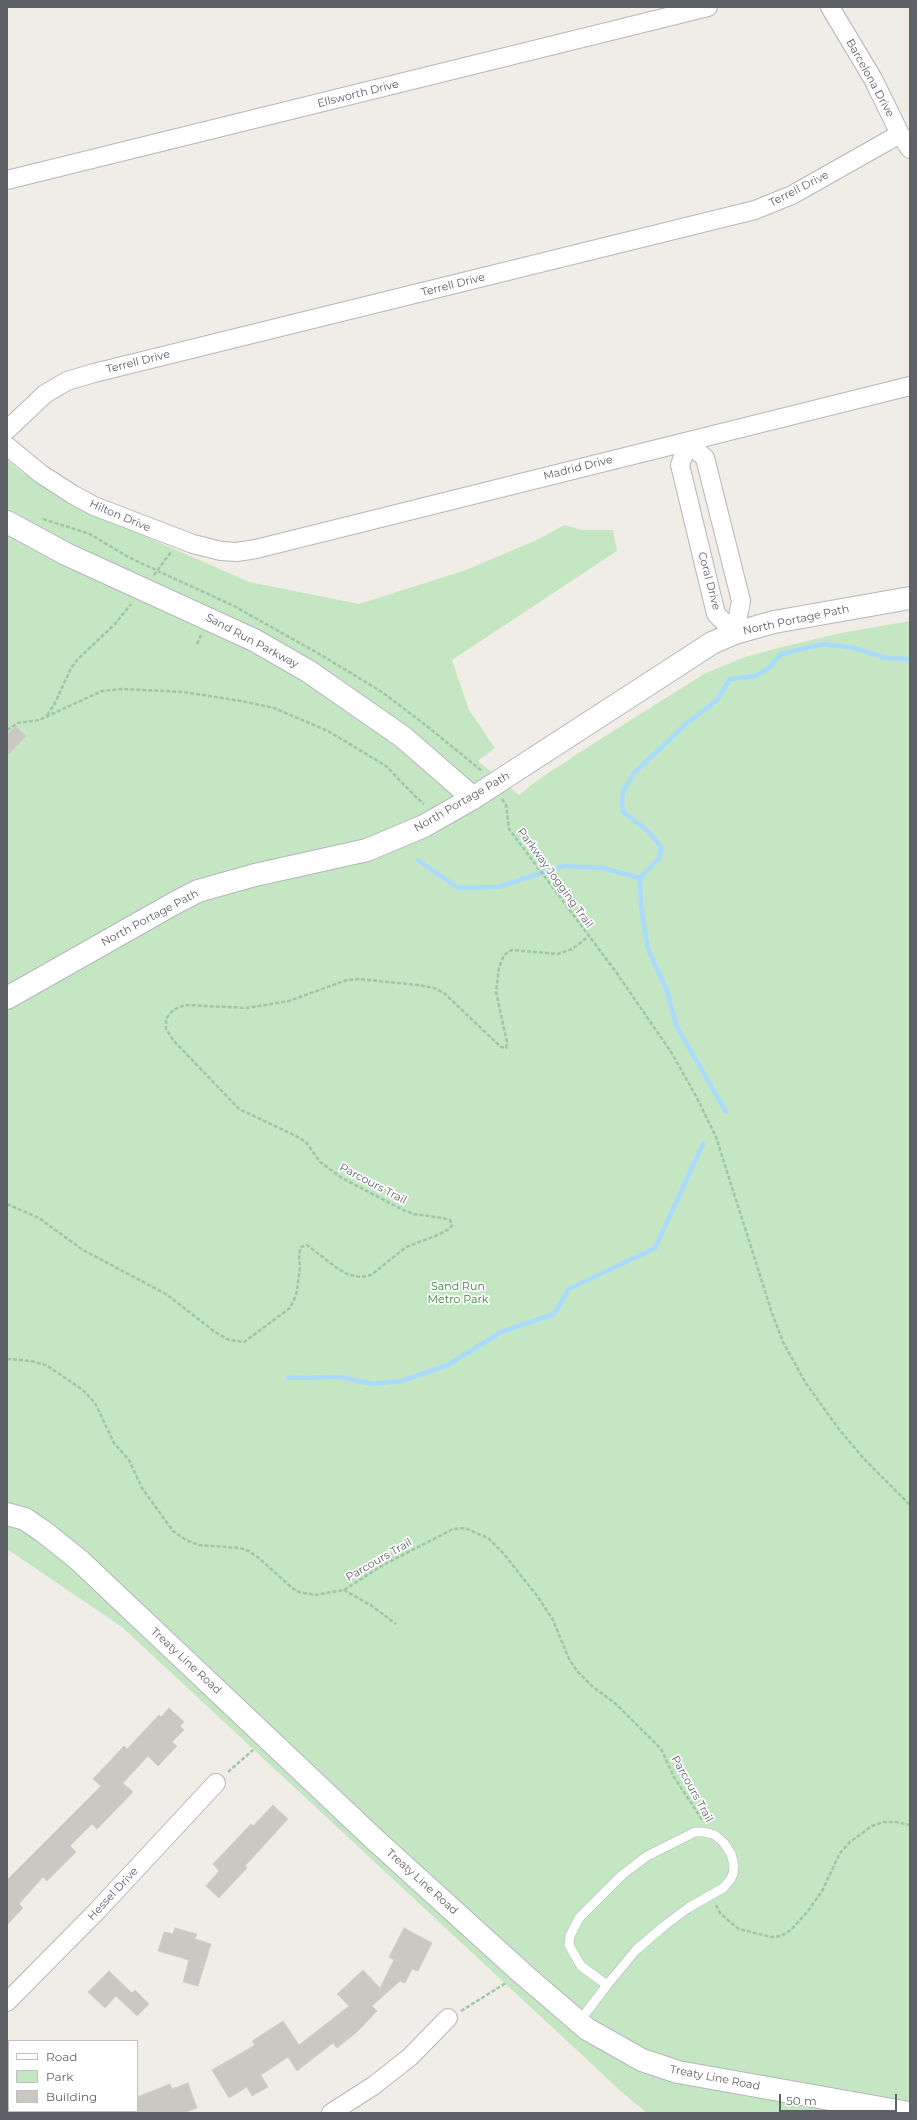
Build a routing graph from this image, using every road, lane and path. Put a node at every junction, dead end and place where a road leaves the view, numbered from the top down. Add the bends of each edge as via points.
1 (708, 7) edge
2 (830, 7) edge
3 (900, 134) junction
4 (910, 149) edge
5 (7, 180) edge
6 (910, 386) edge
7 (7, 430) edge
8 (688, 442) junction
9 (7, 446) edge
10 (7, 522) edge
11 (177, 538) junction
12 (247, 550) joint
13 (143, 589) junction
14 (910, 598) edge
15 (735, 633) junction
16 (46, 717) junction
17 (7, 730) edge
18 (473, 798) junction
19 (424, 804) dead end
20 (509, 829) dead end
21 (588, 937) junction
22 (7, 998) edge
23 (7, 1204) edge
24 (7, 1359) edge
25 (910, 1505) edge
26 (7, 1514) edge
27 (344, 1590) junction
28 (396, 1624) dead end
29 (267, 1737) junction
30 (216, 1783) joint
31 (910, 1824) edge
32 (707, 1833) junction
33 (712, 1895) junction
34 (523, 1974) junction
35 (607, 1985) junction
36 (7, 2002) edge
37 (448, 2018) joint
38 (579, 2022) junction
39 (331, 2113) edge
40 (909, 2113) edge

1 - 5 street, Ellsworth Drive
2 - 3 street, Barcelona Drive via 872,79
3 - 4 street, Barcelona Drive
3 - 7 street, Terrell Drive via 792,194 755,210 94,373 67,382 45,394
6 - 8 street, Madrid Drive
8 - 12 street, Madrid Drive
8 - 15 street, Coral Drive via 705,458 741,601
8 - 15 street, Coral Drive via 680,465 716,614
9 - 11 street, Hilton Drive via 41,474 72,494 118,517
10 - 13 street, Sand Run Parkway via 43,543
11 - 12 street, Hilton Drive via 221,551
11 - 13 path via 165,561
13 - 16 path via 115,624 71,668
13 - 18 street, Sand Run Parkway via 254,640 308,671 403,737
14 - 15 street, North Portage Path via 774,622
15 - 18 street, North Portage Path via 712,643
16 - 17 path via 18,723
16 - 19 path via 102,690 121,689 184,692 274,708 328,731 386,766
18 - 22 street, North Portage Path via 424,826 366,850 222,883 198,892
20 - 21 path, Parkway Jogging Trail
21 - 23 path, Parcours Trail via 572,949 558,954 512,950 504,955 499,968 496,992 507,1042 506,1048 501,1047 444,993 418,985 348,980 289,1001 247,1008 185,1005 173,1010 166,1019 166,1029 174,1041 239,1109 306,1142 320,1162 342,1178 403,1210 450,1220 452,1225 438,1235 406,1247 371,1275 361,1277 349,1275 337,1268 307,1245 301,1247 297,1291 290,1308 244,1342 229,1340 215,1332 166,1294 83,1250 39,1218
21 - 25 path, Parkway Jogging Trail via 671,1052 716,1137 772,1313 805,1382 864,1459
24 - 27 path, Parcours Trail via 46,1365 83,1390 95,1403 114,1444 129,1460 142,1488 173,1532 199,1545 249,1551 299,1592 314,1595
26 - 29 street, Treaty Line Road via 25,1519 79,1560
27 - 28 path
27 - 32 path, Parcours Trail via 453,1528 465,1528 488,1538 538,1597 553,1620 569,1659 578,1672 616,1704 661,1749 674,1777 700,1815
29 - 30 path
29 - 34 street, Treaty Line Road via 372,1837
30 - 36 street, Hessel Drive via 96,1912
31 - 33 path via 883,1822 872,1826 850,1842 840,1853 822,1891 808,1911 791,1930 781,1936 771,1938 739,1929 720,1913
32 - 33 lane via 715,1835 724,1843 734,1865 730,1880
32 - 35 lane via 695,1832 647,1856 622,1875 579,1918 570,1936 570,1949 581,1966
33 - 35 lane via 688,1908 636,1950
34 - 37 path
34 - 38 street, Treaty Line Road
35 - 38 lane
37 - 39 street via 410,2057 373,2086
38 - 40 street, Treaty Line Road via 642,2060 678,2072

